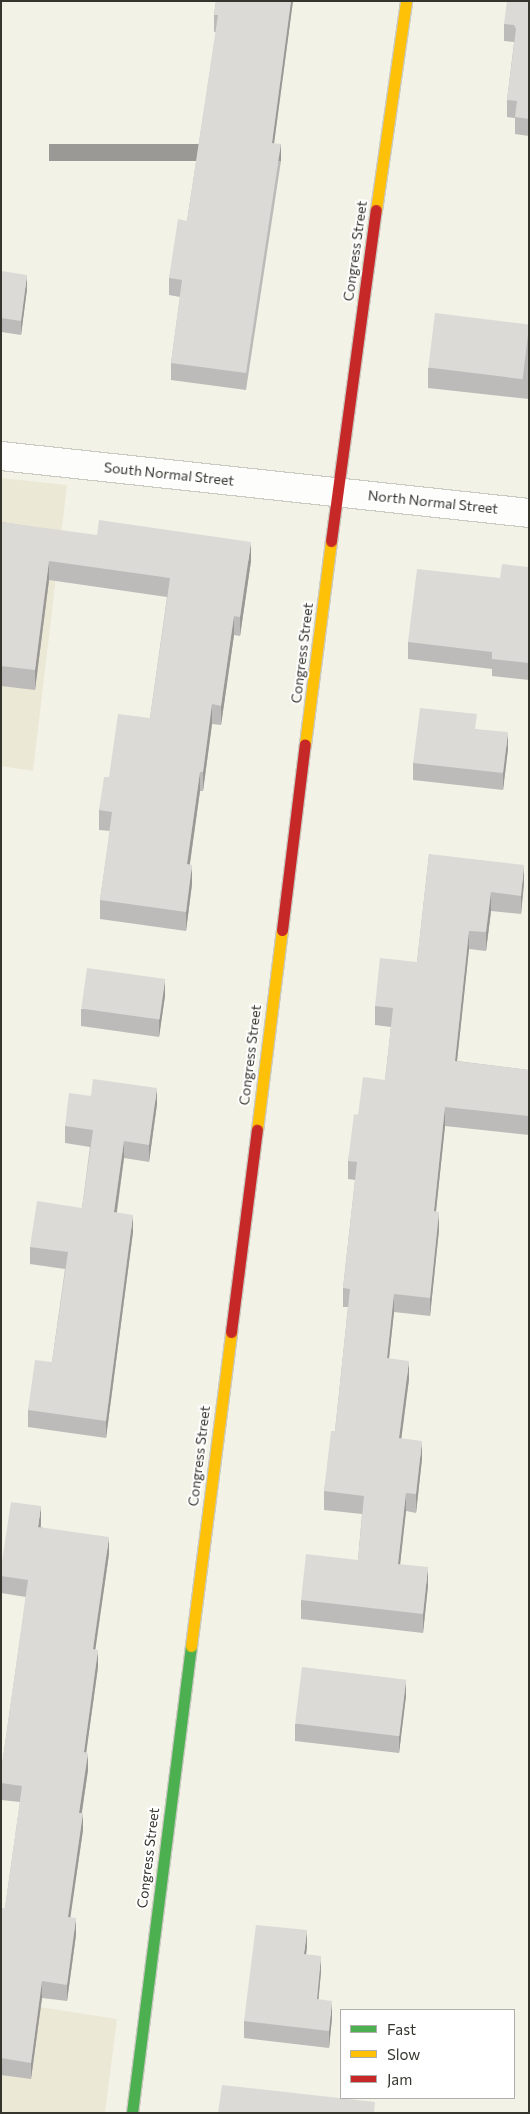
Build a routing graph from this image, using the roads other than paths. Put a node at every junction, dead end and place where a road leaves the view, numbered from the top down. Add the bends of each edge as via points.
1 (406, 1) edge
2 (1, 456) edge
3 (337, 492) junction
4 (529, 513) edge
5 (132, 2113) edge

1 - 3 street, Congress Street
2 - 3 street, South Normal Street
3 - 4 street, North Normal Street
3 - 5 street, Congress Street

